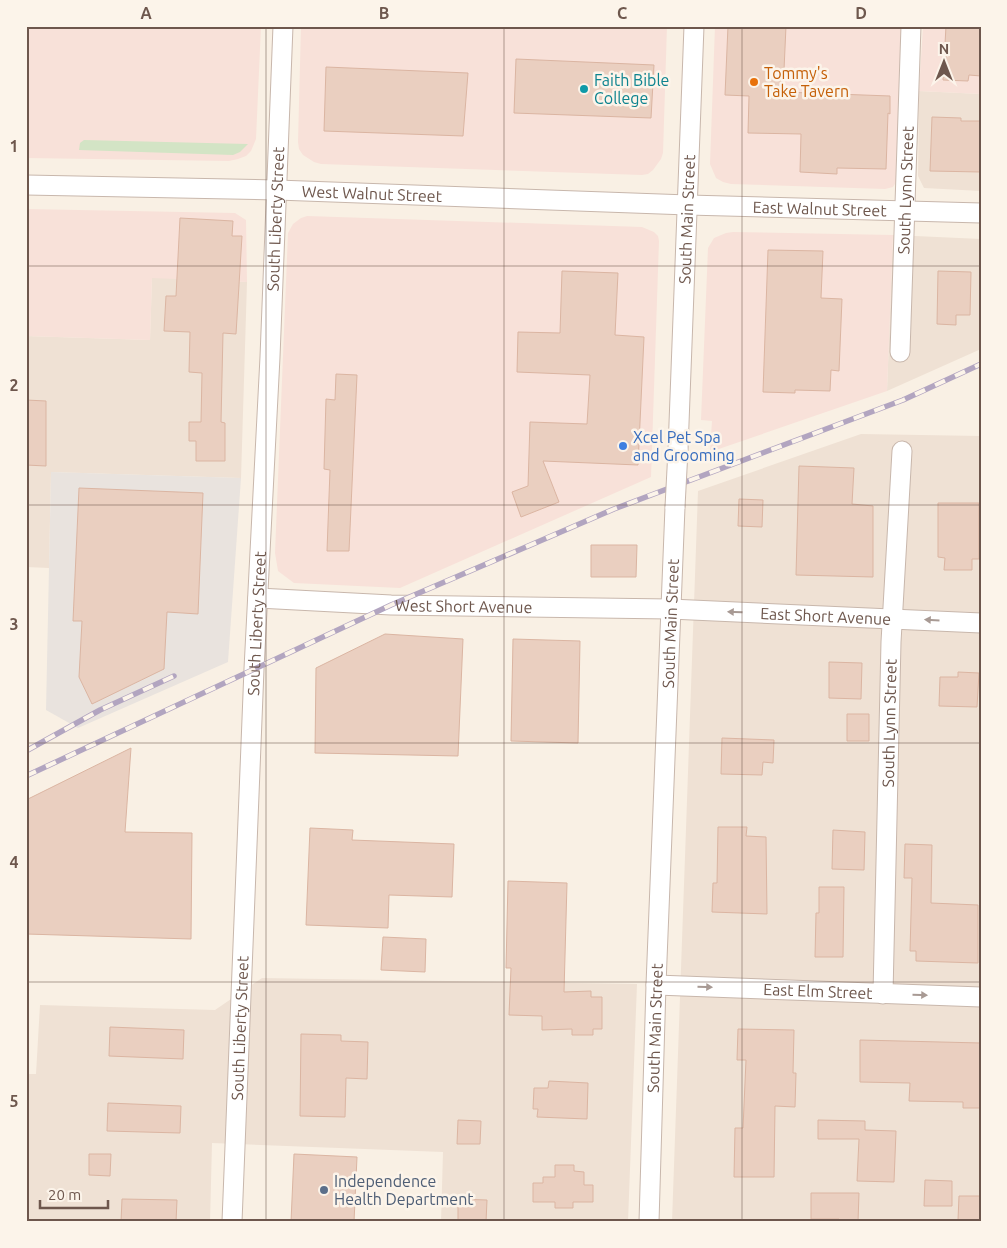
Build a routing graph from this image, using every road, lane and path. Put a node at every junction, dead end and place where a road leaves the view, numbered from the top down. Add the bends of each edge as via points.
1 (283, 26) edge
2 (694, 26) edge
3 (911, 26) edge
4 (26, 186) edge
5 (277, 190) junction
6 (688, 205) junction
7 (905, 211) junction
8 (981, 213) edge
9 (900, 352) dead end
10 (902, 451) dead end
11 (258, 598) junction
12 (670, 609) junction
13 (892, 618) junction
14 (981, 622) edge
15 (656, 985) junction
16 (883, 994) junction
17 (981, 997) edge
18 (232, 1222) edge
19 (650, 1222) edge

1 - 5 street, South Liberty Street
2 - 6 street, South Main Street
3 - 7 street, South Lynn Street
4 - 5 street, West Walnut Street
5 - 6 street, West Walnut Street
5 - 11 street, South Liberty Street
6 - 7 street, East Walnut Street
6 - 12 street, South Main Street, bridge
7 - 8 street, East Walnut Street
7 - 9 street, South Lynn Street
10 - 13 street, South Lynn Street
11 - 12 street, West Short Avenue via 391,605
11 - 18 street, South Liberty Street
13 -> 12 street, East Short Avenue
12 - 15 street, South Main Street
14 -> 13 street, East Short Avenue
13 - 16 street, South Lynn Street
15 -> 16 street, East Elm Street
15 - 19 street, South Main Street
16 -> 17 street, East Elm Street

